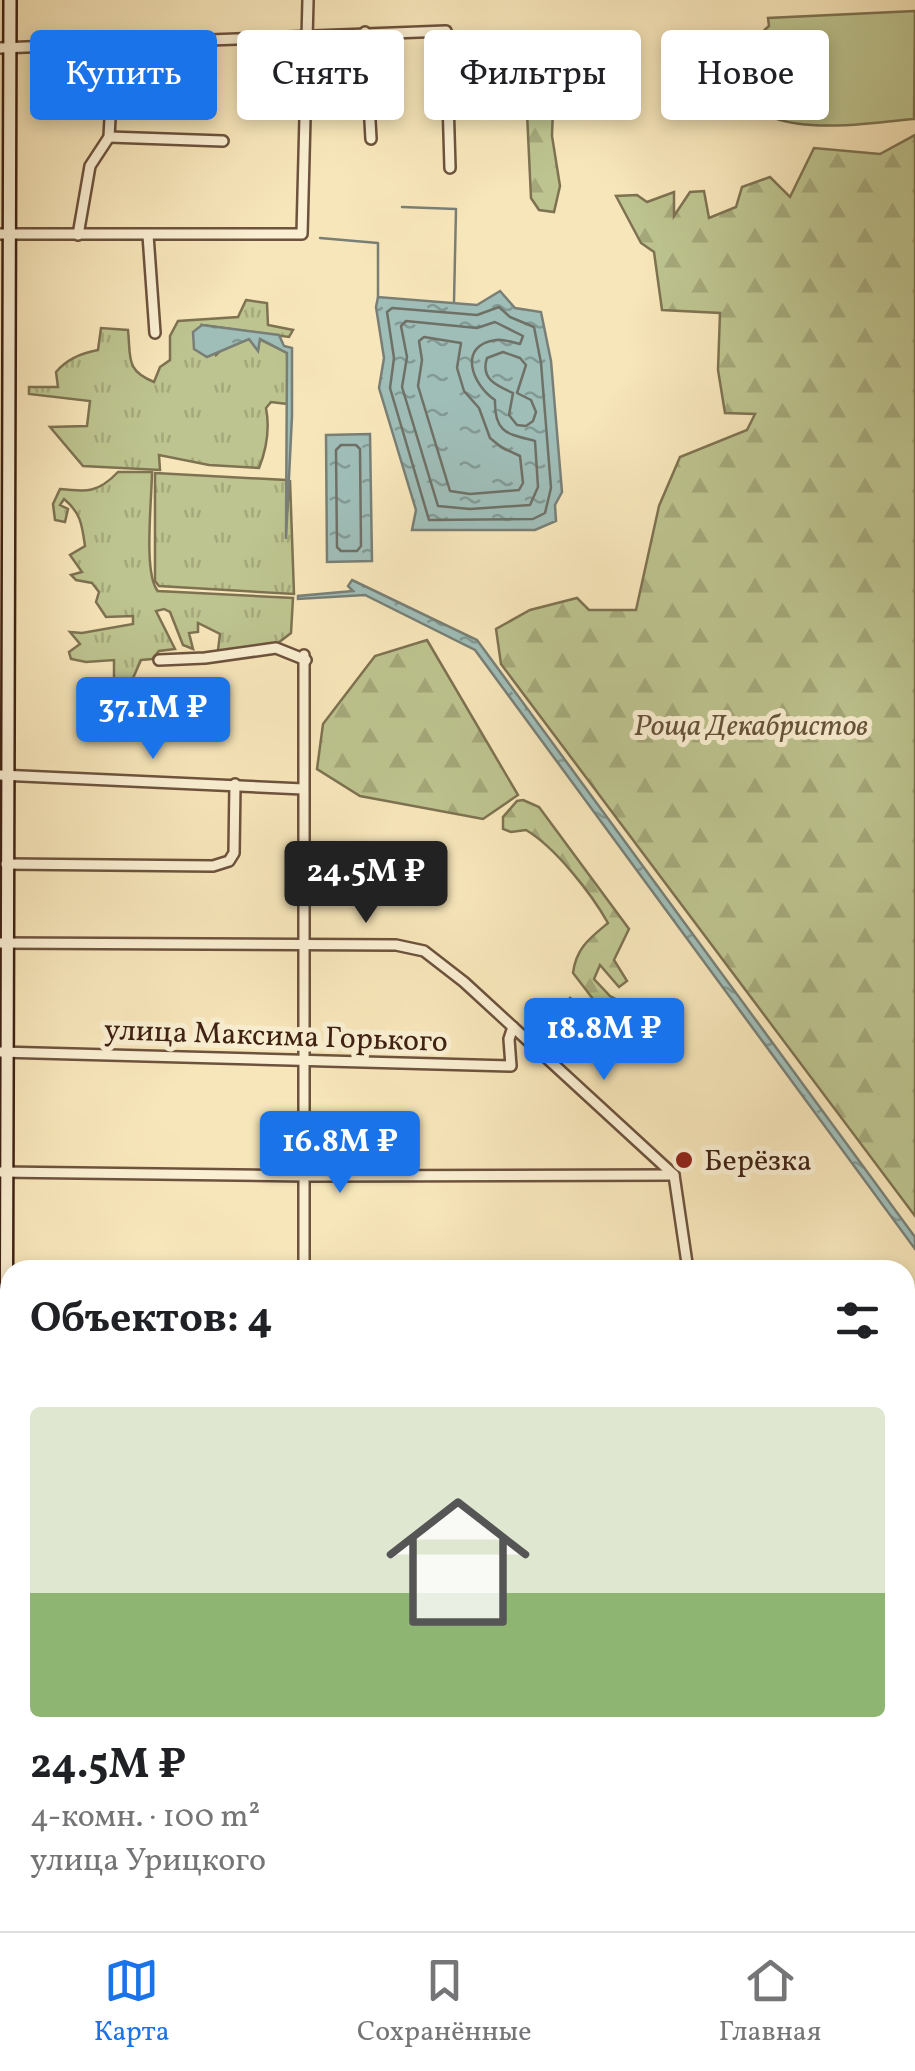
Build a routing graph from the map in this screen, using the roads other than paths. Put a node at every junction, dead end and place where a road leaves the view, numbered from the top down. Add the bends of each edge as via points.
1 (10, 0) edge
2 (308, 0) edge
3 (307, 30) edge
4 (404, 32) edge
5 (30, 47) edge
6 (5, 48) edge
7 (110, 120) edge
8 (305, 120) edge
9 (369, 120) edge
10 (109, 137) junction
11 (370, 139) dead end
12 (224, 141) dead end
13 (450, 168) dead end
14 (5, 234) edge
15 (148, 235) junction
16 (78, 236) junction
17 (154, 333) dead end
18 (5, 348) edge
19 (5, 398) edge
20 (4, 518) edge
21 (4, 589) edge
22 (159, 660) dead end
23 (4, 776) edge
24 (235, 784) junction
25 (302, 789) junction
26 (3, 842) edge
27 (6, 864) junction
28 (3, 943) edge
29 (302, 946) junction
30 (514, 1028) junction
31 (2, 1052) edge
32 (304, 1061) junction
33 (3, 1173) edge
34 (674, 1175) junction
35 (305, 1176) junction
36 (5, 1260) edge
37 (304, 1260) edge
38 (687, 1260) edge

1 - 6 main road
2 - 3 street
4 - 13 street via 446,31
5 - 6 street
6 - 14 main road
7 - 10 street
8 - 15 street via 302,234
9 - 11 street
10 - 12 street
10 - 16 street via 90,166
14 - 16 street
14 - 18 main road
15 - 16 street
15 - 17 street
18 - 19 main road
19 - 20 main road
20 - 21 main road
21 - 23 main road
22 - 25 street via 276,648 305,657
23 - 24 street
23 - 26 main road
24 - 25 street
24 - 27 street via 229,861
25 - 29 street
26 - 27 main road
27 - 28 main road
28 - 29 street
28 - 31 main road
29 - 30 street via 396,944 424,951
29 - 32 street
30 - 32 street, улица Максима Горького via 511,1066
30 - 34 street
31 - 32 street, улица Максима Горького
31 - 33 main road
32 - 35 street
33 - 35 street
33 - 36 main road
34 - 35 street
34 - 38 street
35 - 37 street

